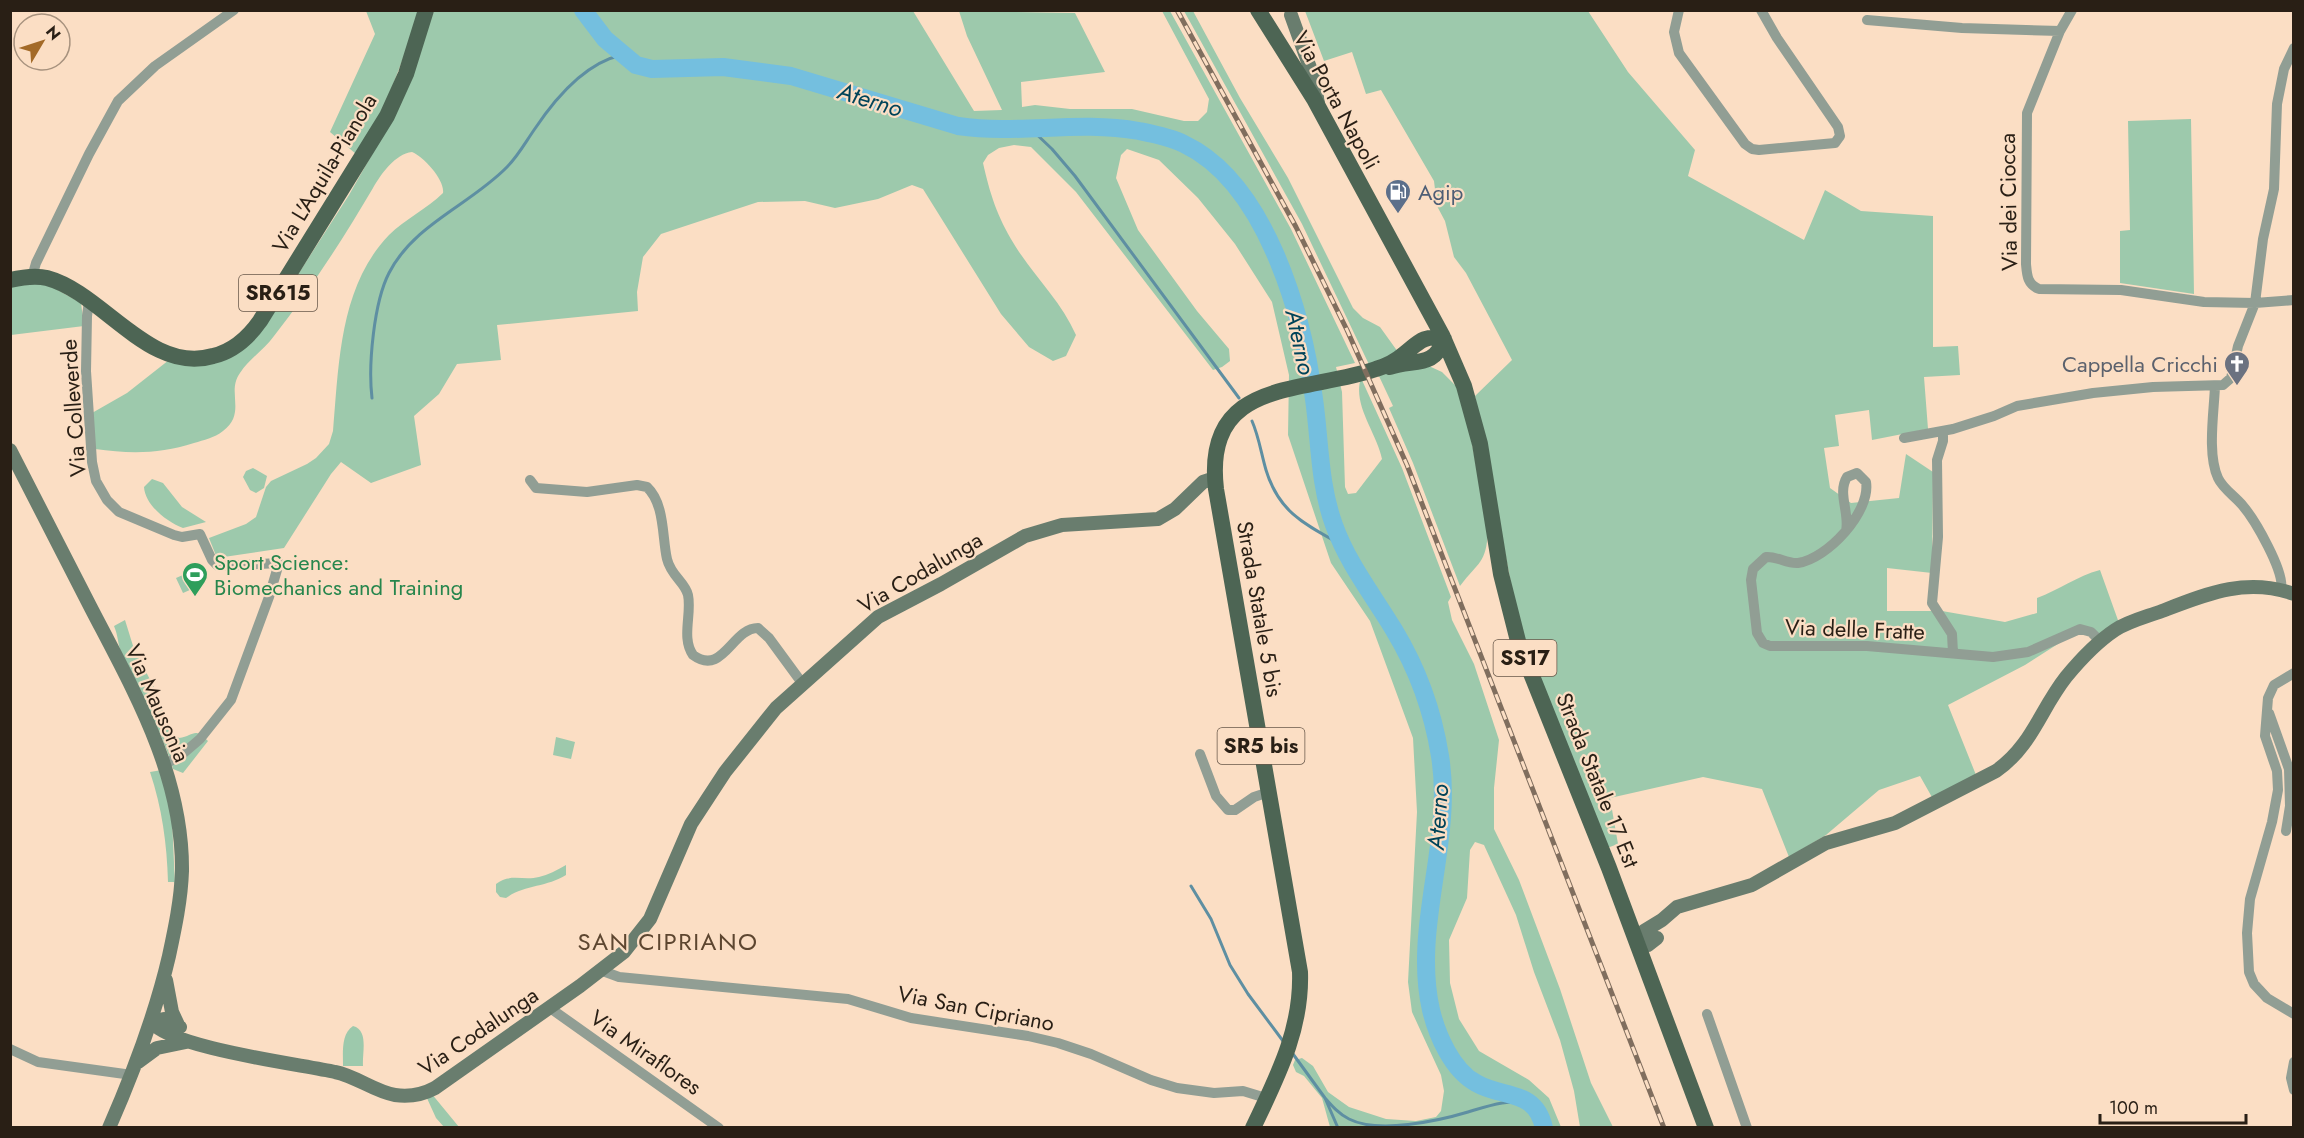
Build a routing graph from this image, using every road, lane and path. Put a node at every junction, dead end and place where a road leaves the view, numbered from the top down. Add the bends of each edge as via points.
1 (234, 10) edge
2 (426, 10) edge
3 (1258, 10) edge
4 (1679, 10) edge
5 (1761, 10) edge
6 (2072, 10) edge
7 (1290, 13) edge
8 (1867, 20) dead end
9 (2060, 31) junction
10 (1293, 48) junction
11 (2294, 48) edge
12 (32, 277) junction
13 (10, 280) edge
14 (1422, 299) junction
15 (2294, 300) edge
16 (89, 301) junction
17 (2254, 303) junction
18 (1444, 339) junction
19 (1414, 345) junction
20 (1420, 361) junction
21 (1334, 380) junction
22 (1464, 386) junction
23 (2215, 386) junction
24 (1943, 432) junction
25 (1904, 438) dead end
26 (10, 450) edge
27 (1215, 478) junction
28 (530, 480) dead end
29 (1846, 531) junction
30 (2287, 592) edge
31 (2100, 641) junction
32 (1953, 653) junction
33 (2294, 673) edge
34 (802, 683) junction
35 (2268, 695) junction
36 (1200, 754) dead end
37 (164, 765) junction
38 (1269, 792) junction
39 (2271, 828) junction
40 (2290, 832) edge
41 (1627, 917) junction
42 (1655, 932) junction
43 (1636, 941) junction
44 (600, 970) junction
45 (1647, 970) junction
46 (165, 972) junction
47 (550, 1008) junction
48 (1707, 1014) dead end
49 (2294, 1014) edge
50 (152, 1022) junction
51 (180, 1027) junction
52 (195, 1042) junction
53 (10, 1048) edge
54 (2294, 1062) edge
55 (134, 1069) junction
56 (2294, 1090) edge
57 (1266, 1098) junction
58 (109, 1128) edge
59 (719, 1128) edge
60 (1252, 1128) edge
61 (1706, 1128) edge
62 (1747, 1128) edge

1 - 12 street via 155,66 118,101 88,154
2 - 16 main road, Via L'Aquila-Pianola / SR615 via 403,81 380,129 260,321 243,341 207,358 175,357 148,343
3 - 10 main road, Via Porta Napoli / SS17
4 - 5 street via 1674,32 1679,53 1745,144 1759,150 1834,143 1840,136 1838,127
6 - 9 street, Via dei Ciocca
7 - 10 main road
8 - 9 street
9 - 17 street, Via dei Ciocca via 2027,113 2025,236 2031,285 2042,289 2121,290 2195,301
10 - 14 main road, Via Porta Napoli / SS17 via 1318,105
11 - 17 street via 2284,69 2277,104 2274,189
12 - 13 main road, Via L'Aquila-Pianola / SR615
12 - 16 main road, Via L'Aquila-Pianola / SR615 via 55,281
14 - 18 main road, Via Porta Napoli / SS17
14 - 19 main road via 1422,325
15 - 17 street
16 - 37 street, Via Colleverde via 86,365 92,462 96,481 107,500 124,515 174,535 200,534 217,565 279,562 231,700 200,739
17 - 23 street via 2231,378 2223,386
18 - 19 main road, Strada Statale 5 bis / SR5 bis via 1427,338
18 - 20 main road, Strada Statale 5 bis / SR5 bis via 1435,356
18 - 22 main road, Strada Statale 17 Est / SS17
19 - 21 main road, Strada Statale 5 bis / SR5 bis via 1383,367
20 - 21 main road, Strada Statale 5 bis / SR5 bis
20 - 22 main road via 1445,368
21 - 27 main road, Strada Statale 5 bis / SR5 bis via 1281,390 1247,403 1224,430 1217,451
22 - 41 main road, Strada Statale 17 Est / SS17 via 1480,444 1501,574 1518,641
23 - 24 street via 2152,387 2067,397 2017,406
23 - 30 street via 2213,452 2217,476 2251,517
24 - 25 street
24 - 32 street, Via delle Fratte via 1937,460 1938,543 1932,603 1952,634
26 - 37 main road, Via Mausonia via 135,692
27 - 34 main road, Via Codalunga via 1203,482 1170,514 1158,519 1062,525 1025,536 878,617
27 - 38 main road, Strada Statale 5 bis / SR5 bis
28 - 34 street via 544,490 591,492 637,485 648,488 658,502 670,568 688,593 687,640 693,655 704,660 717,658 744,632 758,628
29 - 29 street, Via delle Fratte via 1867,494 1866,482 1857,473 1847,477 1844,486
29 - 32 street, Via delle Fratte via 1805,561 1792,563 1769,557 1753,569 1751,580 1761,641 1770,646 1867,646
30 - 31 main road via 2260,586 2236,587 2126,624
31 - 32 street, Via delle Fratte via 2091,632 2080,629 2010,656
31 - 42 main road via 2061,684 2020,750 1996,771 1905,819 1834,839 1752,885 1678,907
33 - 35 street via 2275,684
34 - 44 main road, Via Codalunga via 763,722 713,789 657,892
35 - 39 street via 2265,733 2278,783
35 - 40 street via 2270,717 2289,769
36 - 38 street via 1216,796 1228,810
37 - 46 main road, Via Mausonia via 179,830 182,869
38 - 57 main road, Strada Statale 5 bis / SR5 bis via 1296,943 1300,990 1292,1037
39 - 40 street
39 - 49 street via 2249,904 2249,969 2261,993
41 - 42 main road
41 - 43 main road, Strada Statale 17 Est / SS17
42 - 43 main road via 1648,945
42 - 45 main road
43 - 45 main road, Strada Statale 17 Est / SS17
44 - 47 main road, Via Codalunga
44 - 57 street, Via San Cipriano via 619,977 848,999 911,1018 1058,1043 1177,1088 1214,1093 1243,1091
45 - 61 main road, Strada Statale 17 Est / SS17
46 - 50 main road, Via Mausonia
46 - 51 main road, Via Codalunga via 171,1012
47 - 52 main road, Via Codalunga via 435,1088 410,1096 389,1094 342,1073 223,1051
47 - 59 street, Via Miraflores
48 - 62 street
50 - 51 main road via 164,1019
50 - 52 main road, Via Codalunga via 163,1033
50 - 55 main road, Via Mausonia
51 - 52 main road, Via Codalunga
52 - 55 main road, Via Codalunga via 162,1046 143,1056
53 - 55 street via 38,1062 115,1074
54 - 56 street
55 - 58 main road, Via Mausonia
57 - 60 main road, Strada Statale 5 bis / SR5 bis

